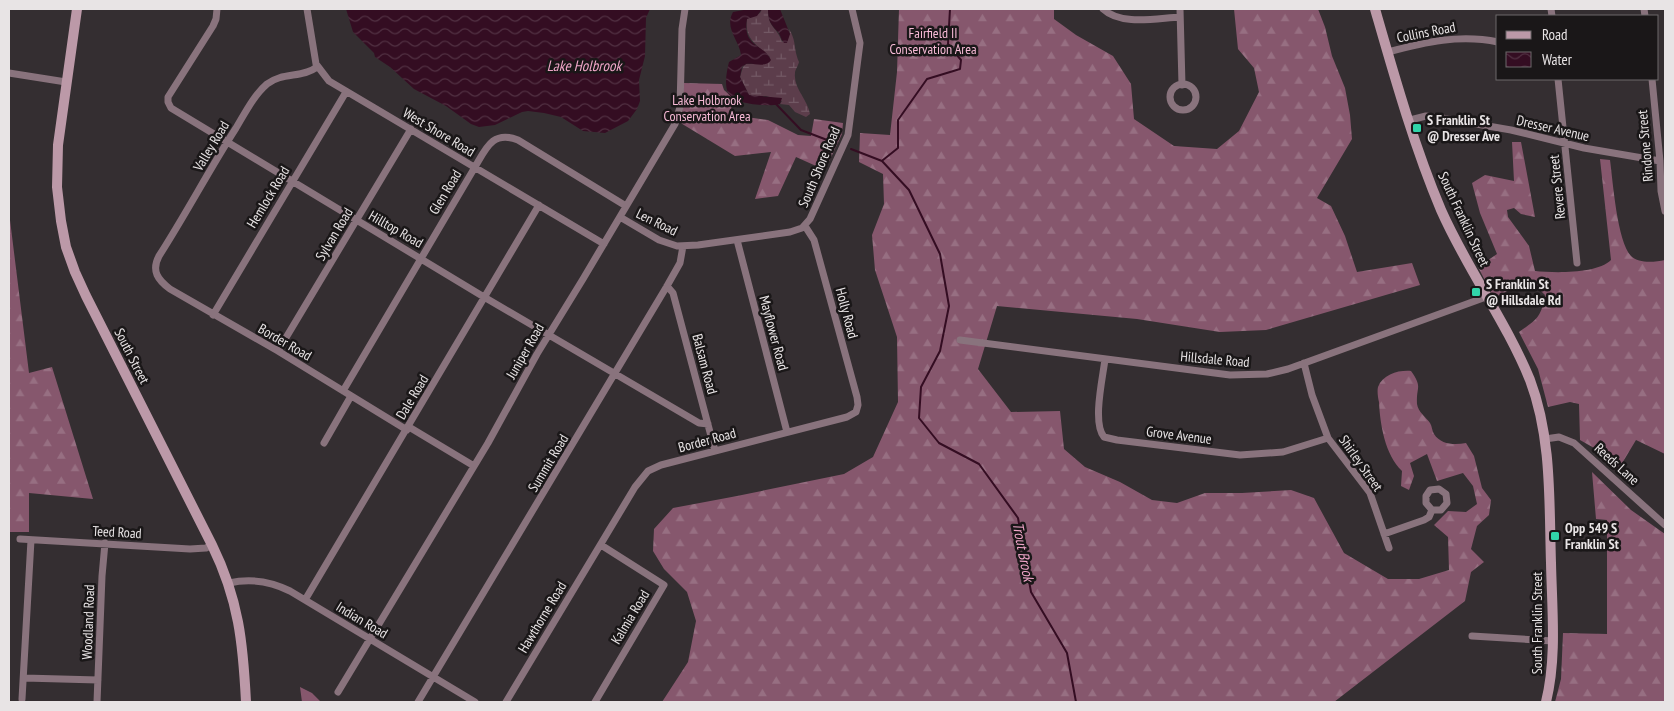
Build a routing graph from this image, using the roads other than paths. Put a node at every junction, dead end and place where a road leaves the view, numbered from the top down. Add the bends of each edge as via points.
1 (77, 9) edge
2 (217, 9) edge
3 (307, 9) edge
4 (685, 9) edge
5 (852, 9) edge
6 (1103, 9) edge
7 (1180, 9) edge
8 (1375, 9) edge
9 (1180, 17) junction
10 (1496, 42) edge
11 (1388, 52) junction
12 (317, 67) junction
13 (9, 74) edge
14 (1558, 80) edge
15 (1652, 80) edge
16 (66, 82) junction
17 (1182, 85) dead end
18 (346, 92) junction
19 (1410, 120) junction
20 (411, 129) junction
21 (227, 142) junction
22 (1565, 144) junction
23 (1660, 161) junction
24 (475, 167) junction
25 (292, 181) junction
26 (539, 205) junction
27 (626, 206) junction
28 (1665, 212) edge
29 (620, 217) junction
30 (357, 221) junction
31 (805, 226) junction
32 (737, 240) junction
33 (604, 244) junction
34 (683, 246) junction
35 (420, 258) junction
36 (1577, 263) dead end
37 (155, 271) joint
38 (667, 286) junction
39 (1486, 297) junction
40 (484, 298) junction
41 (213, 315) junction
42 (548, 335) junction
43 (960, 340) dead end
44 (278, 352) junction
45 (1105, 359) junction
46 (1304, 363) junction
47 (616, 374) junction
48 (343, 391) junction
49 (351, 396) junction
50 (857, 410) joint
51 (708, 424) junction
52 (408, 428) junction
53 (787, 432) junction
54 (1328, 438) junction
55 (1545, 439) junction
56 (324, 443) dead end
57 (716, 451) junction
58 (474, 466) junction
59 (1432, 510) dead end
60 (1665, 525) edge
61 (1384, 534) junction
62 (20, 539) dead end
63 (31, 540) junction
64 (105, 543) junction
65 (212, 545) junction
66 (601, 545) junction
67 (1389, 548) dead end
68 (229, 583) junction
69 (305, 600) junction
70 (1472, 636) dead end
71 (369, 639) junction
72 (1553, 641) junction
73 (434, 677) junction
74 (24, 678) junction
75 (98, 680) junction
76 (338, 692) dead end
77 (22, 698) dead end
78 (97, 702) edge
79 (246, 702) edge
80 (418, 702) edge
81 (476, 702) edge
82 (506, 702) edge
83 (595, 702) edge
84 (1546, 702) edge

1 - 16 main road, South Street
2 - 21 street, Hilltop Road via 213,26 170,93 168,102 173,110
3 - 12 street
4 - 27 street, Juniper Road via 679,116
5 - 31 street, South Shore Road via 860,43 849,130
6 - 9 street via 1126,19
7 - 9 street
8 - 11 main road, South Franklin Street
9 - 17 street
10 - 11 street, Collins Road via 1461,38
11 - 19 main road, South Franklin Street
12 - 18 street, West Shore Road via 329,81
12 - 21 street, Valley Road via 281,76 268,83
13 - 16 street
14 - 22 street, Revere Street
15 - 23 street, Rindone Street
16 - 65 main road, South Street via 57,179 60,221 69,255 86,296
18 - 20 street, West Shore Road
18 - 25 street, Hemlock Road
19 - 22 street, Dresser Avenue via 1426,116 1442,118 1511,130
19 - 39 main road, South Franklin Street via 1441,208
20 - 24 street, West Shore Road
20 - 30 street, Sylvan Road
21 - 25 street, Hilltop Road
21 - 37 street, Valley Road via 159,256
22 - 23 street, Dresser Avenue
22 - 36 street, Revere Street
23 - 28 street, Rindone Street
24 - 26 street, West Shore Road
24 - 27 street, Glen Road via 495,139 510,138
24 - 35 street, Glen Road
25 - 30 street, Hilltop Road
25 - 41 street, Hemlock Road
26 - 33 street, West Shore Road
26 - 40 street, Dale Road
27 - 29 street, Juniper Road
29 - 33 street, Juniper Road
29 - 34 street, Len Road via 667,244
30 - 35 street, Hilltop Road
30 - 44 street, Sylvan Road
31 - 32 street, South Shore Road via 795,232
31 - 50 street, Holly Road via 814,240 857,397
32 - 34 street, South Shore Road
32 - 53 street, Mayflower Road
33 - 42 street, Juniper Road
34 - 38 street, Summit Road via 680,263
35 - 40 street, Hilltop Road
35 - 48 street, Glen Road
37 - 41 street, Border Road via 166,286
38 - 47 street, Summit Road
38 - 51 street, Balsam Road via 673,293
39 - 46 street, Hillsdale Road
39 - 55 main road, South Franklin Street via 1530,381
40 - 42 street, Hilltop Road
40 - 52 street, Dale Road
41 - 44 street, Border Road
42 - 47 street, Hilltop Road
42 - 58 street, Juniper Road
43 - 45 street, Hillsdale Road
44 - 48 street, Border Road
45 - 46 street, Hillsdale Road via 1242,376 1266,374
45 - 54 street, Grove Avenue via 1098,418 1104,437 1240,455 1283,452
46 - 54 street, Shirley Street
47 - 51 street, Hilltop Road via 699,423
47 - 73 street, Summit Road
48 - 49 street, Border Road
49 - 52 street, Border Road
49 - 56 street
50 - 53 street, Border Road via 848,417
51 - 57 street, Balsam Road
52 - 58 street, Border Road
52 - 69 street, Dale Road
53 - 57 street, Border Road
54 - 61 street, Shirley Street via 1370,493
55 - 60 street, Reeds Lane via 1559,437 1574,443
55 - 72 main road, South Franklin Street
57 - 66 street, Border Road via 648,471 637,483
58 - 71 street, Juniper Road
59 - 61 street via 1429,517 1421,522
61 - 67 street, Shirley Street
62 - 63 street, Teed Road
63 - 64 street, Teed Road
63 - 74 street
64 - 65 street, Teed Road via 190,549
64 - 75 street, Woodland Road
65 - 68 main road, South Street
66 - 82 street, Hawthorne Road
66 - 83 street, Kalmia Road via 664,584
68 - 69 street, Indian Road via 268,582
68 - 79 main road, South Street via 241,637
69 - 71 street, Indian Road
70 - 72 street
71 - 73 street, Indian Road
71 - 76 street, Juniper Road
72 - 84 main road, South Franklin Street
73 - 80 street, Summit Road
73 - 81 street, Indian Road
74 - 75 street
74 - 77 street
75 - 78 street, Woodland Road

